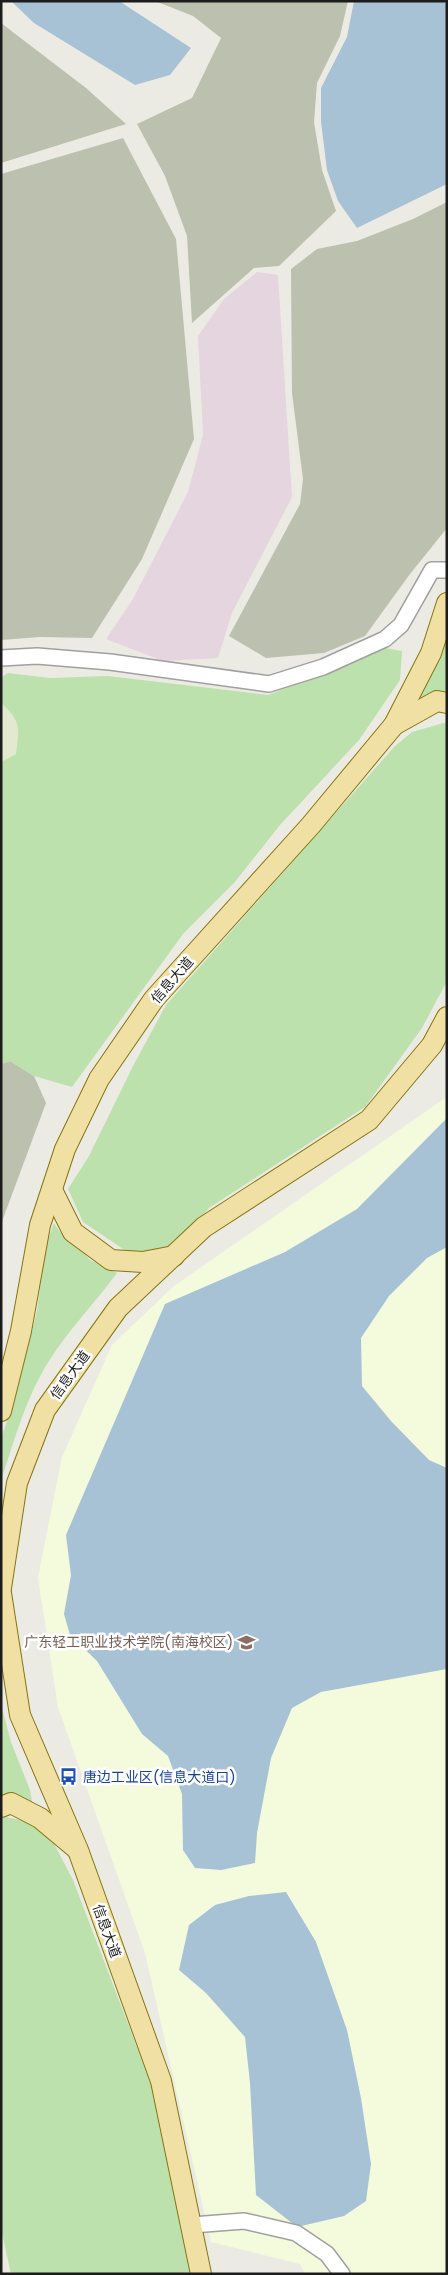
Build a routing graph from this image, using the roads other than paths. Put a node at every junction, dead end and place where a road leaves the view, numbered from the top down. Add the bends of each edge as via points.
1 (447, 570) edge
2 (447, 603) edge
3 (1, 658) edge
4 (447, 703) edge
5 (394, 725) junction
6 (447, 1017) edge
7 (52, 1190) junction
8 (174, 1256) junction
9 (1, 1411) edge
10 (1, 1588) edge
11 (1, 1593) edge
12 (1, 1807) edge
13 (78, 1850) junction
14 (192, 2225) junction
15 (200, 2274) edge
16 (342, 2274) edge

1 - 3 street via 432,570 401,625 385,640 323,667 269,684 110,662 37,656
2 - 5 main road, 信息大道 via 431,654
4 - 5 main road via 437,701
5 - 7 main road, 信息大道 via 310,826 154,999 99,1079 65,1149
6 - 8 main road, 信息大道 via 432,1044 369,1120 204,1227
7 - 8 main road via 73,1232 111,1260 143,1262
7 - 9 main road, 信息大道 via 40,1225 21,1331
8 - 10 main road, 信息大道 via 118,1308 45,1410 17,1484
11 - 13 main road, 信息大道 via 20,1715
12 - 13 main road via 11,1803 40,1818
13 - 14 main road, 信息大道 via 160,2081
14 - 15 main road, 信息大道
14 - 16 street via 244,2221 296,2233 327,2254

